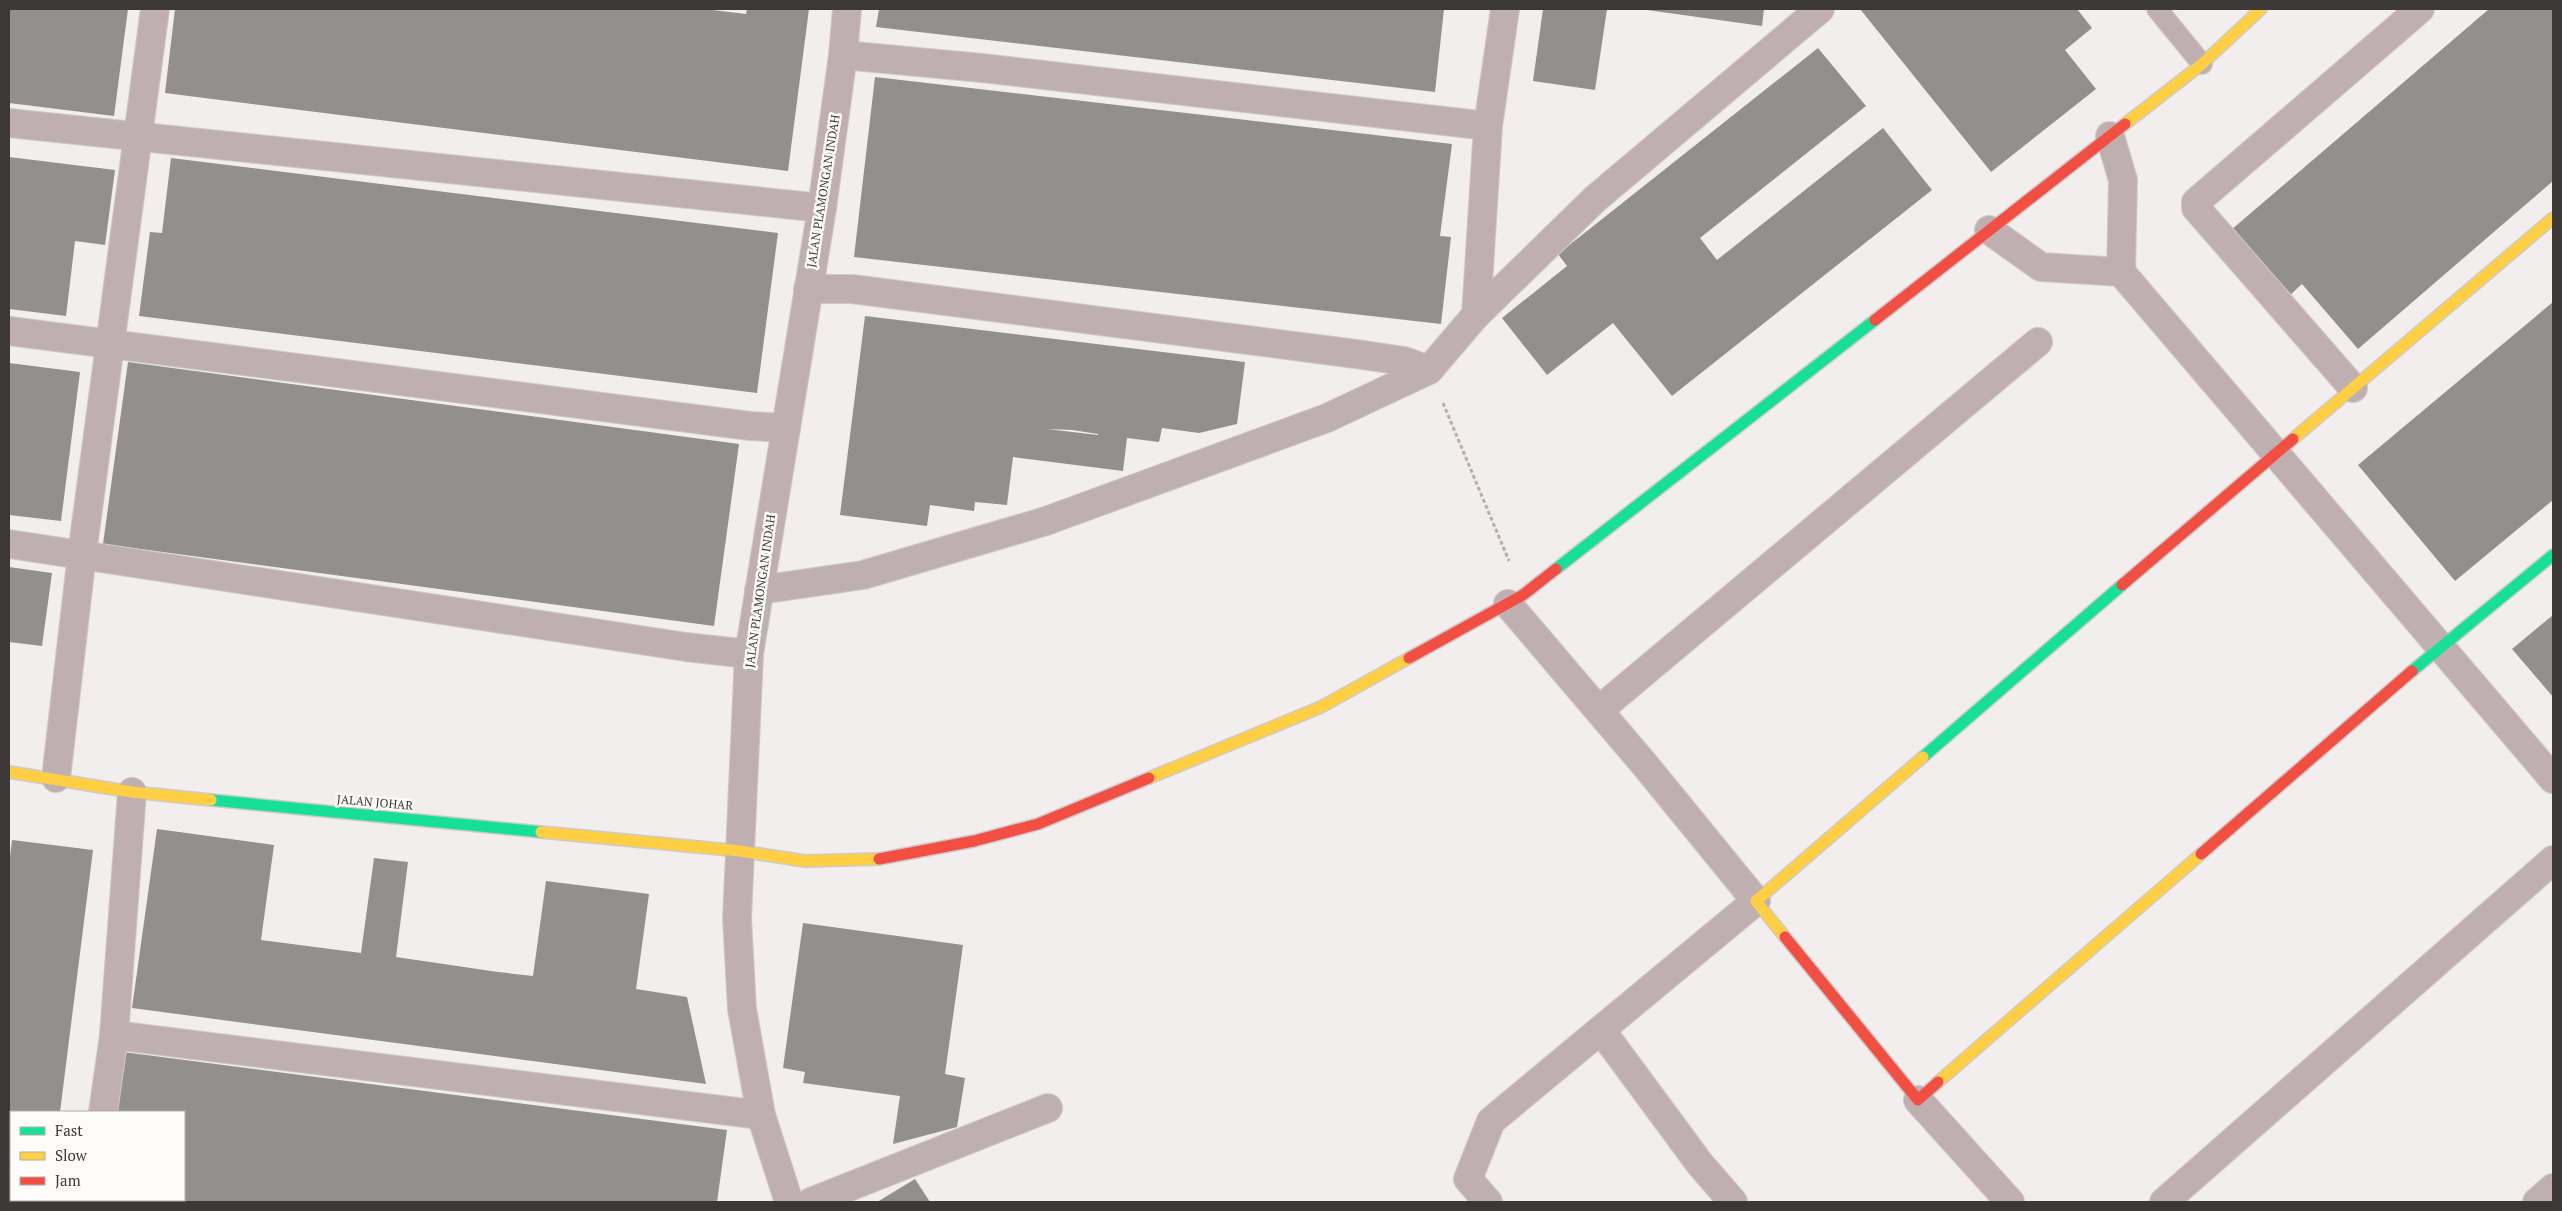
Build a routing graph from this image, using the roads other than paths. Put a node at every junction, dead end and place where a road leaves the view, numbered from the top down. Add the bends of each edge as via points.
1 (155, 9) edge
2 (847, 9) edge
3 (1505, 9) edge
4 (1820, 9) edge
5 (2157, 9) edge
6 (2261, 9) edge
7 (2420, 9) edge
8 (843, 55) junction
9 (2202, 64) junction
10 (9, 123) edge
11 (1488, 126) junction
12 (137, 136) junction
13 (2110, 136) junction
14 (822, 208) junction
15 (2553, 218) edge
16 (1989, 230) junction
17 (2121, 272) junction
18 (808, 289) junction
19 (1476, 315) junction
20 (9, 331) edge
21 (2038, 342) dead end
22 (112, 344) junction
23 (1429, 370) junction
24 (2353, 388) junction
25 (786, 428) junction
26 (2276, 452) junction
27 (9, 544) edge
28 (82, 554) junction
29 (2553, 555) edge
30 (759, 590) junction
31 (1516, 600) junction
32 (2440, 647) junction
33 (749, 654) junction
34 (1599, 710) junction
35 (9, 772) edge
36 (56, 778) junction
37 (2553, 779) edge
38 (132, 792) junction
39 (740, 851) junction
40 (2553, 860) edge
41 (1756, 901) junction
42 (1601, 1030) junction
43 (114, 1034) junction
44 (1918, 1100) junction
45 (1048, 1108) dead end
46 (103, 1111) edge
47 (761, 1116) junction
48 (2553, 1188) edge
49 (789, 1202) edge
50 (811, 1202) edge
51 (1488, 1202) edge
52 (1733, 1202) edge
53 (2010, 1202) edge
54 (2164, 1202) edge
55 (2538, 1202) edge

1 - 12 street
2 - 8 street, JALAN PLAMONGAN INDAH
3 - 11 street
4 - 19 street via 1595,199
5 - 9 lane
6 - 9 street, JALAN JOHAR
7 - 24 street via 2196,202 2196,208
8 - 11 street
8 - 14 street, JALAN PLAMONGAN INDAH
9 - 13 street, JALAN JOHAR
10 - 12 street
11 - 19 street
12 - 14 street
12 - 22 street
13 - 16 street, JALAN JOHAR
13 - 17 street via 2122,180
14 - 18 street, JALAN PLAMONGAN INDAH
15 - 24 street
16 - 17 street via 2041,267
16 - 31 street, JALAN JOHAR
17 - 26 street
18 - 23 street via 852,289 1356,354 1404,361
18 - 25 street, JALAN PLAMONGAN INDAH
19 - 23 street
20 - 22 street
21 - 34 street
22 - 25 street
22 - 28 street
23 - 30 street via 1327,418 1046,521 863,575
24 - 26 street
25 - 30 street, JALAN PLAMONGAN INDAH
26 - 32 street
26 - 41 street
27 - 28 street
28 - 33 street
28 - 36 street
29 - 32 street
30 - 33 street, JALAN PLAMONGAN INDAH
31 - 34 street
31 - 39 street, JALAN JOHAR via 1320,707 1038,824 888,859 805,861
32 - 37 street
32 - 44 street
33 - 39 street, JALAN PLAMONGAN INDAH
34 - 41 street
35 - 36 street, JALAN JOHAR
36 - 38 street, JALAN JOHAR
38 - 39 street, JALAN JOHAR
38 - 43 street
39 - 47 street, JALAN PLAMONGAN INDAH via 737,918 742,1009
40 - 54 street
41 - 42 street
41 - 44 street
42 - 51 street via 1491,1121 1468,1180
42 - 52 street via 1700,1164
43 - 46 street
43 - 47 street
44 - 53 street
45 - 50 street
47 - 49 street, JALAN PLAMONGAN INDAH
48 - 55 street

